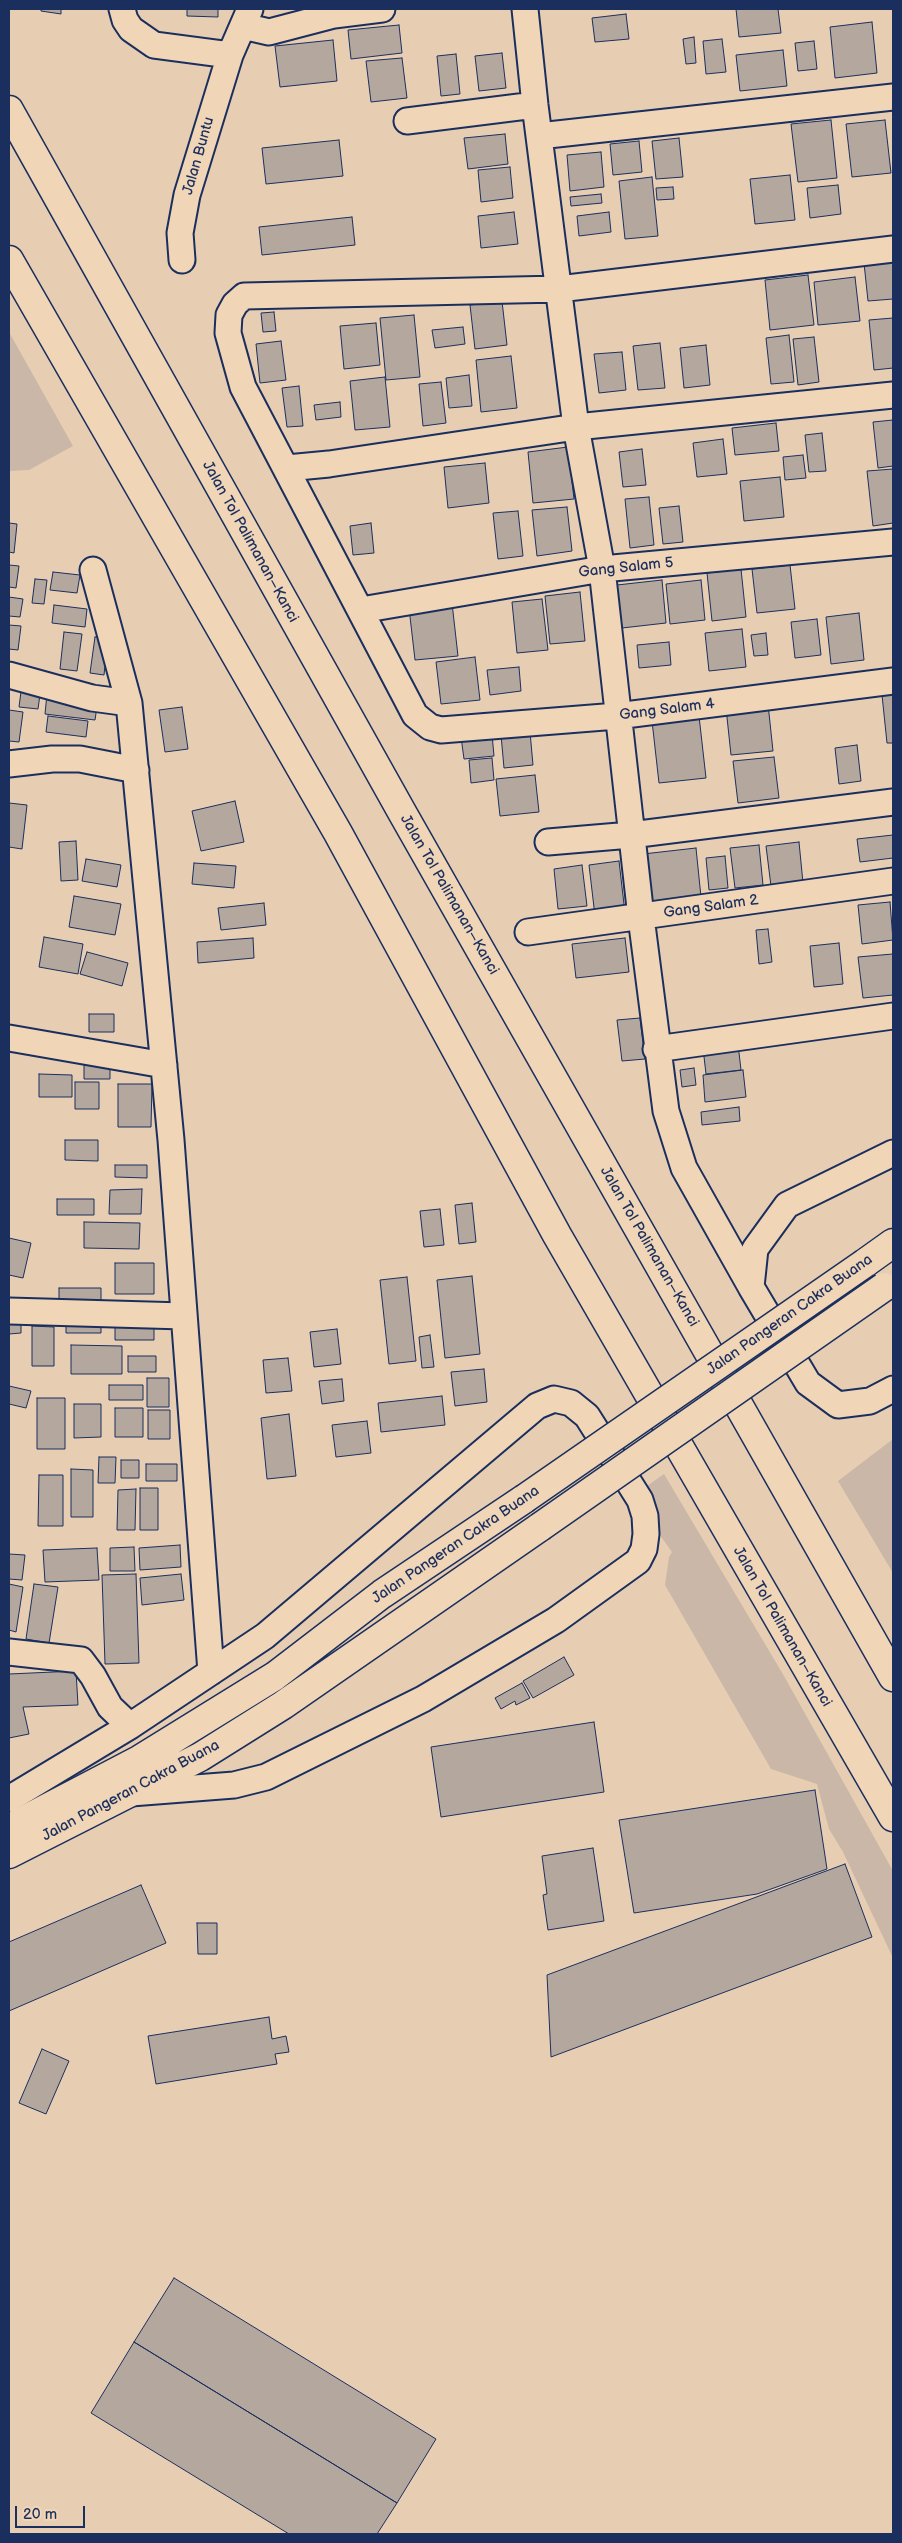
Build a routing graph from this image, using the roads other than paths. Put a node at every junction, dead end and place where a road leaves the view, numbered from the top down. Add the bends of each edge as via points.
1 (122, 9) edge
2 (382, 9) edge
3 (525, 9) edge
4 (253, 24) edge
5 (230, 55) junction
6 (893, 97) edge
7 (535, 105) junction
8 (9, 110) edge
9 (407, 121) dead end
10 (539, 136) junction
11 (893, 249) edge
12 (9, 260) edge
13 (182, 260) dead end
14 (559, 288) junction
15 (893, 395) edge
16 (576, 427) junction
17 (287, 468) junction
18 (893, 542) edge
19 (602, 569) junction
20 (93, 570) dead end
21 (362, 610) junction
22 (9, 675) edge
23 (893, 681) edge
24 (130, 703) junction
25 (617, 716) junction
26 (9, 764) edge
27 (136, 770) junction
28 (893, 802) edge
29 (631, 835) junction
30 (548, 842) dead end
31 (893, 881) edge
32 (641, 917) junction
33 (528, 932) dead end
34 (893, 1016) edge
35 (9, 1038) edge
36 (656, 1049) junction
37 (164, 1065) junction
38 (893, 1153) edge
39 (893, 1243) edge
40 (888, 1284) edge
41 (751, 1287) junction
42 (9, 1312) edge
43 (184, 1316) junction
44 (893, 1389) edge
45 (9, 1652) edge
46 (211, 1672) junction
47 (893, 1677) edge
48 (130, 1726) junction
49 (131, 1793) junction
50 (9, 1799) edge
51 (893, 1817) edge
52 (9, 1828) edge
53 (9, 1854) edge

1 - 5 street via 124,20 131,29 154,45
2 - 4 street
3 - 7 street
4 - 5 street, Jalan Buntu
5 - 13 street, Jalan Buntu via 186,195 180,232
6 - 10 street
7 - 9 street
7 - 10 street
8 - 47 main road, Jalan Tol Palimanan–Kanci via 403,814
10 - 14 street
11 - 14 street
12 - 51 main road, Jalan Tol Palimanan–Kanci via 338,833 557,1235
14 - 16 street
14 - 17 street via 244,296 229,315 228,333 243,388
15 - 16 street
16 - 17 street
16 - 19 street
17 - 21 street
18 - 19 street, Gang Salam 5
19 - 21 street, Gang Salam 5
19 - 25 street
20 - 24 street
21 - 25 street, Gang Salam 4 via 415,715 430,727 441,730
22 - 24 street via 92,698
23 - 25 street, Gang Salam 4
24 - 27 street
25 - 29 street
26 - 27 street via 80,759
27 - 37 street
28 - 29 street
29 - 30 street
29 - 32 street
31 - 32 street, Gang Salam 2
32 - 33 street, Gang Salam 2
32 - 36 street
34 - 36 street
35 - 37 street
36 - 41 street via 666,1111 684,1168
37 - 43 street
38 - 41 street via 787,1205 755,1249
39 - 52 main road, Jalan Pangeran Cakra Buana, bridge via 382,1594 275,1676 139,1760
40 - 49 main road, Jalan Pangeran Cakra Buana, bridge via 283,1705 200,1757
41 - 44 street via 808,1383 838,1404 870,1401
42 - 43 street
43 - 46 street
45 - 48 street via 81,1660 110,1707
46 - 48 street
46 - 49 street via 265,1636 524,1414 544,1402 554,1399 571,1403 587,1416 640,1500 646,1534 638,1562 556,1620 423,1699 266,1777 234,1785
48 - 50 street
49 - 53 main road, Jalan Pangeran Cakra Buana

